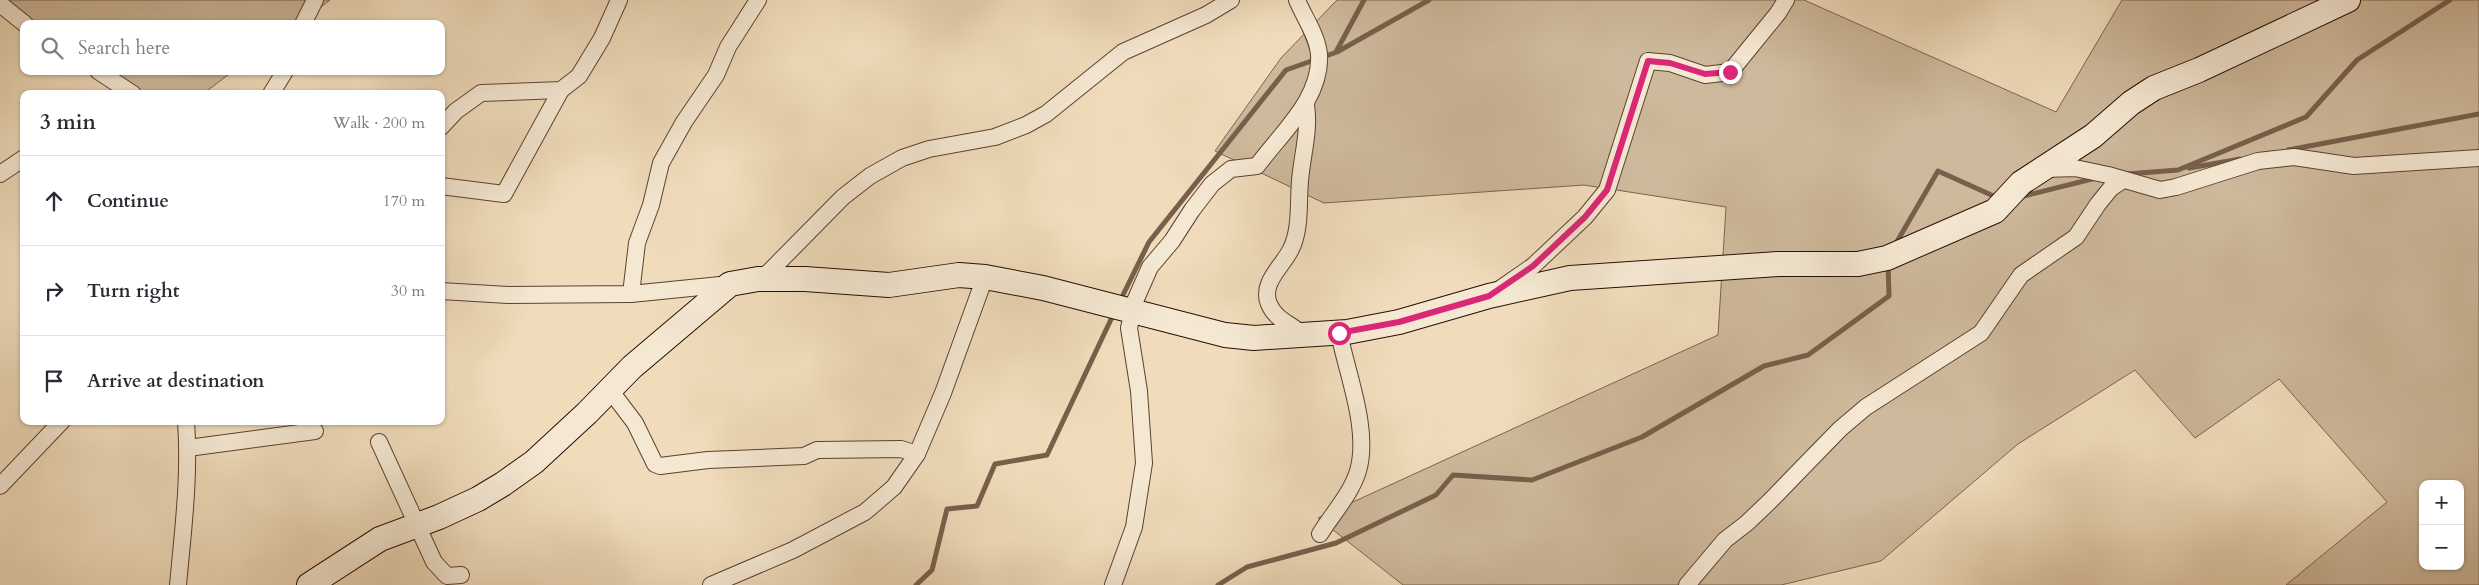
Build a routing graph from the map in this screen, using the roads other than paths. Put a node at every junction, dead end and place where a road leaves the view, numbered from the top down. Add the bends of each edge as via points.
1 (315, 0) edge
2 (619, 0) edge
3 (758, 0) edge
4 (1231, 0) edge
5 (1297, 0) edge
6 (1786, 0) edge
7 (2335, 2) edge
8 (0, 4) edge
9 (20, 20) edge
10 (305, 20) edge
11 (104, 75) edge
12 (283, 75) edge
13 (127, 90) edge
14 (273, 90) edge
15 (561, 90) junction
16 (1306, 104) junction
17 (445, 123) edge
18 (2479, 158) edge
19 (20, 161) edge
20 (2042, 169) junction
21 (0, 174) edge
22 (2123, 180) junction
23 (445, 187) edge
24 (985, 277) junction
25 (758, 279) junction
26 (730, 284) junction
27 (445, 291) edge
28 (631, 294) junction
29 (1489, 296) junction
30 (1132, 311) junction
31 (1339, 333) junction
32 (1305, 337) junction
33 (610, 390) junction
34 (58, 425) edge
35 (186, 425) edge
36 (315, 431) dead end
37 (379, 442) dead end
38 (188, 448) junction
39 (917, 454) junction
40 (0, 486) edge
41 (417, 525) junction
42 (1320, 534) dead end
43 (462, 575) dead end
44 (178, 585) edge
45 (309, 585) edge
46 (711, 585) edge
47 (1113, 585) edge
48 (1687, 585) edge

1 - 10 street
2 - 15 street via 602,38 579,76
3 - 28 street via 661,164 637,243
4 - 25 street via 1206,15 1123,52 1046,114 1026,125 995,137 929,148 902,158 870,176 843,197 769,272
5 - 16 street via 1319,53 1317,79
6 - 29 street via 1730,72 1705,74 1670,63 1648,61 1607,190 1585,217 1533,266
7 - 20 street via 2199,70 2154,88 2093,136
8 - 9 street
11 - 13 street
12 - 14 street
15 - 17 street via 481,93
15 - 23 street via 504,194
16 - 30 street via 1257,166 1231,169 1212,184 1150,267
16 - 32 street via 1308,121 1297,227 1291,250 1269,284 1268,303 1278,319
18 - 22 street via 2354,166 2294,157 2258,161 2160,190
19 - 21 street
20 - 22 street via 2075,168
20 - 29 street via 2021,183 1995,211 1896,256 1877,261 1703,268 1570,278
22 - 48 street via 2111,188 2076,237 2021,275 1981,333 1866,407 1840,429 1747,524 1725,540
24 - 25 street via 959,275 890,285 841,280
24 - 30 street
24 - 39 street
25 - 26 street
26 - 28 street
26 - 33 street via 632,367
27 - 28 street via 508,295
29 - 31 street via 1399,322
30 - 32 street via 1225,335
30 - 47 street via 1129,328 1139,391 1144,463 1134,527
31 - 32 street
31 - 42 street via 1362,445 1358,470 1347,494
33 - 39 street via 636,423 655,464 660,466 708,460 804,456 817,450 901,449
33 - 41 street via 534,462 503,484 478,499
34 - 40 street
35 - 38 street
36 - 38 street
37 - 41 street
38 - 44 street via 186,516
39 - 46 street via 894,487 865,512 793,550
41 - 43 street via 434,562 447,576
41 - 45 street via 380,539

